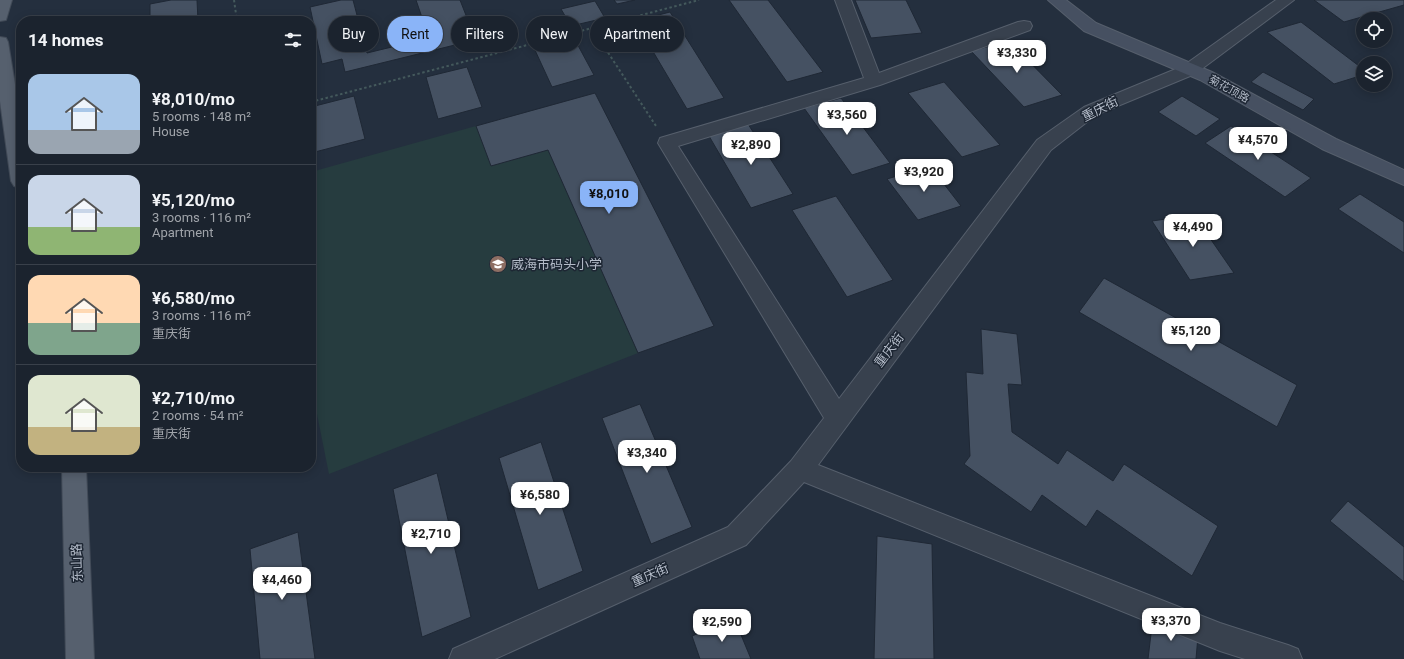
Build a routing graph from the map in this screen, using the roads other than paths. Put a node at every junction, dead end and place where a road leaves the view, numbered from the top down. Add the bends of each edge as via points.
1 (4, 0) edge
2 (844, 0) edge
3 (1056, 0) edge
4 (1286, 0) edge
5 (0, 16) edge
6 (1024, 26) dead end
7 (0, 42) edge
8 (1189, 70) junction
9 (874, 81) junction
10 (16, 147) edge
11 (1404, 178) edge
12 (838, 419) junction
13 (800, 469) junction
14 (74, 472) edge
15 (80, 659) edge
16 (463, 659) edge
17 (1288, 659) edge

1 - 5 main road
2 - 9 street
3 - 8 street, 菊花顶路 via 1090,27
4 - 8 street, 重庆街
6 - 9 street
7 - 10 main road
8 - 11 street, 菊花顶路 via 1206,76 1329,144
8 - 12 street, 重庆街 via 1090,111 1044,145
9 - 12 street via 667,142
12 - 13 street, 重庆街
13 - 16 street, 重庆街 via 737,536
13 - 17 street via 1220,637
14 - 15 main road, 东山路

